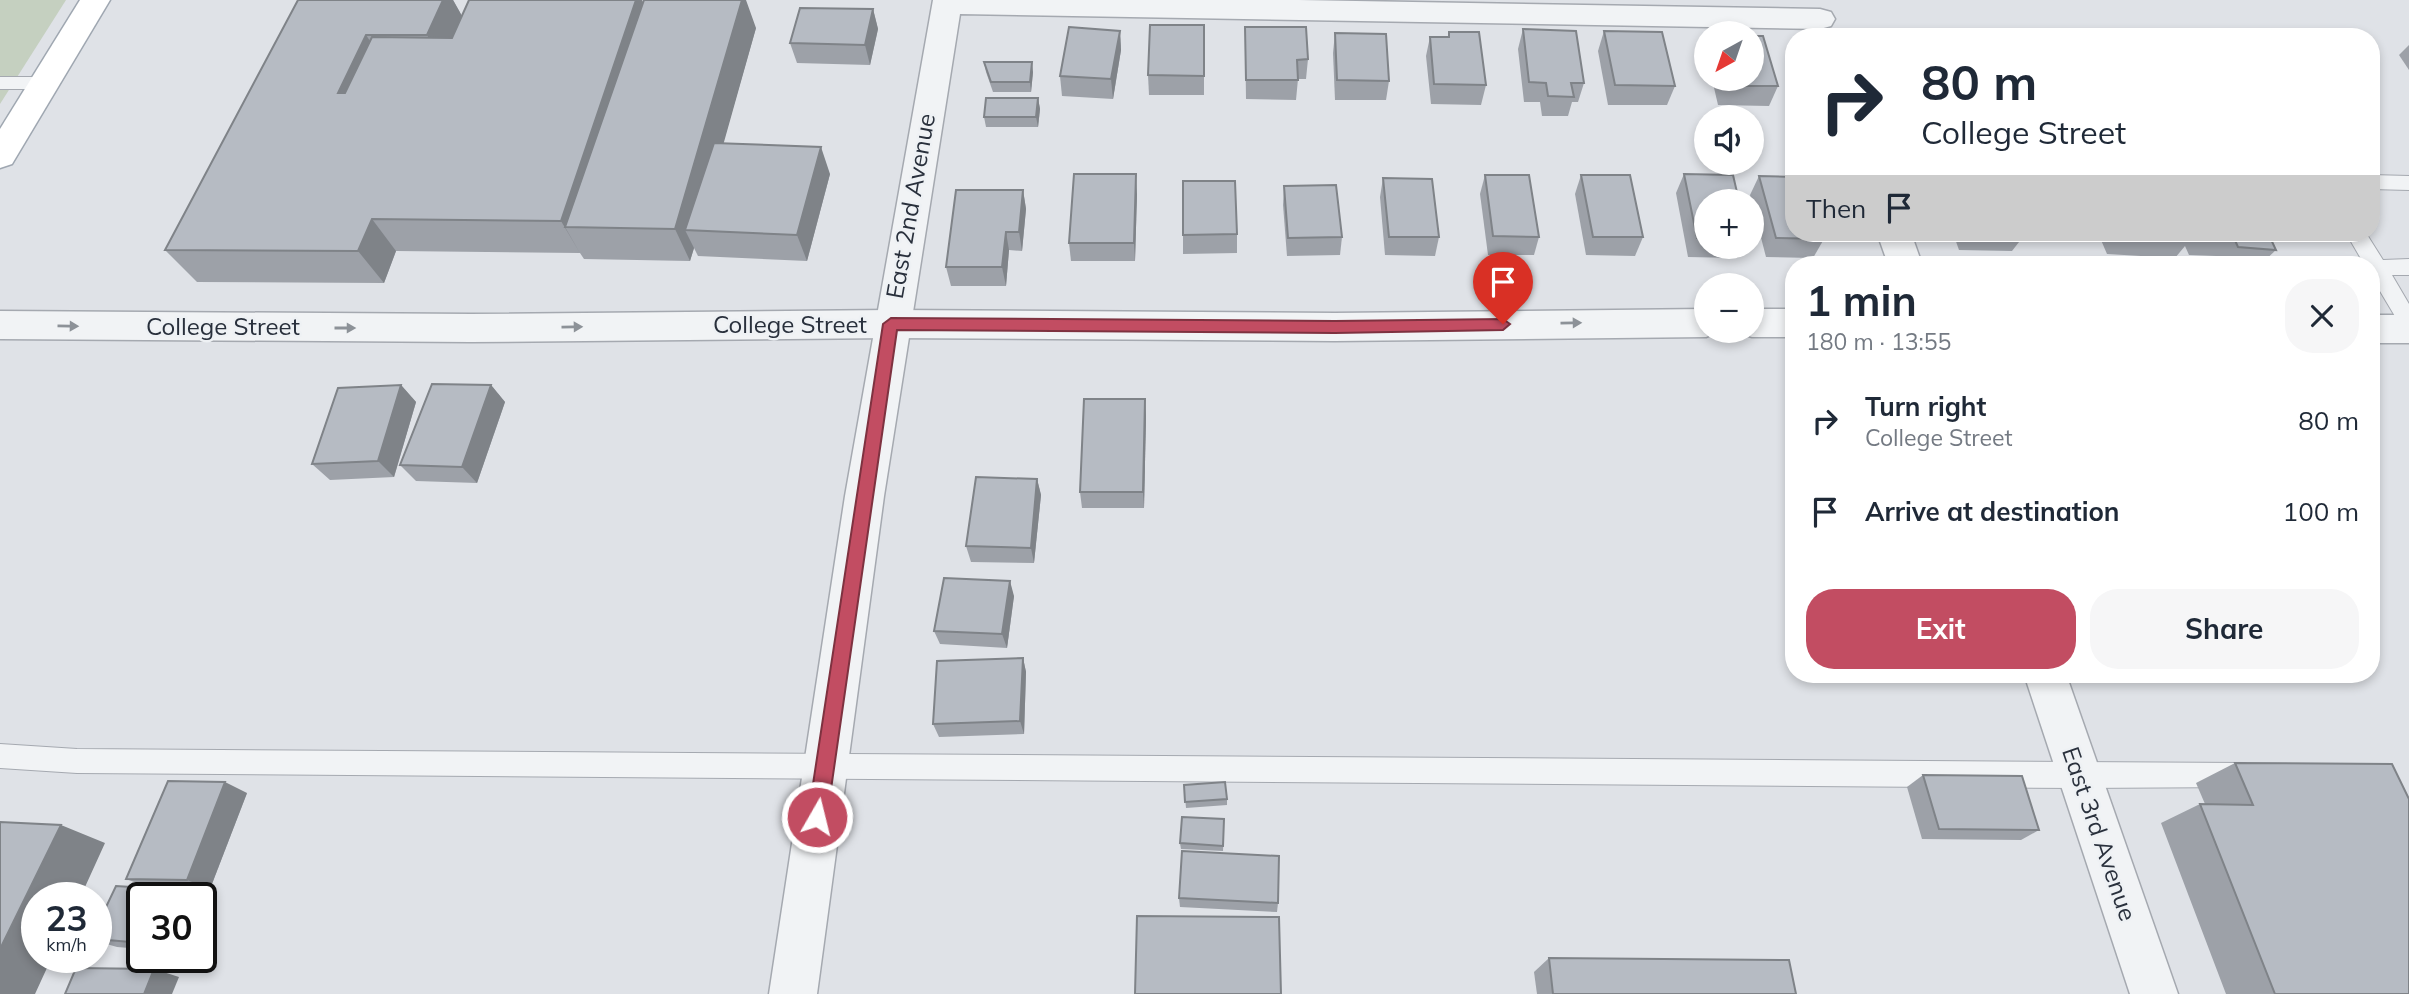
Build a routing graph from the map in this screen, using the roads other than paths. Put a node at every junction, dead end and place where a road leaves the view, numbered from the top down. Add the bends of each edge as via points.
1 (95, 0) edge
2 (947, 2) edge
3 (1820, 19) edge
4 (0, 83) edge
5 (44, 83) junction
6 (0, 156) edge
7 (2380, 182) edge
8 (2409, 183) edge
9 (2409, 267) edge
10 (2380, 268) edge
11 (2380, 275) edge
12 (2409, 322) edge
13 (1694, 323) edge
14 (1764, 323) edge
15 (1785, 323) edge
16 (891, 324) junction
17 (0, 325) edge
18 (2380, 329) edge
19 (2409, 329) edge
20 (2048, 683) edge
21 (0, 756) edge
22 (824, 766) junction
23 (2268, 775) edge
24 (2079, 776) junction
25 (793, 994) edge
26 (2154, 994) edge

1 - 5 main road
2 - 3 street
2 - 16 street, East 2nd Avenue
4 - 5 lane
5 - 6 main road
7 - 8 lane
9 - 10 lane
11 - 12 lane
16 -> 13 street, College Street
14 - 15 street
17 -> 16 street, College Street via 471,328
16 - 22 street, East 2nd Avenue
18 - 19 street
20 - 24 street, East 3rd Avenue
21 - 22 lane via 77,761
22 - 24 lane
22 - 25 street, East 2nd Avenue
23 - 24 lane
24 - 26 street, East 3rd Avenue

